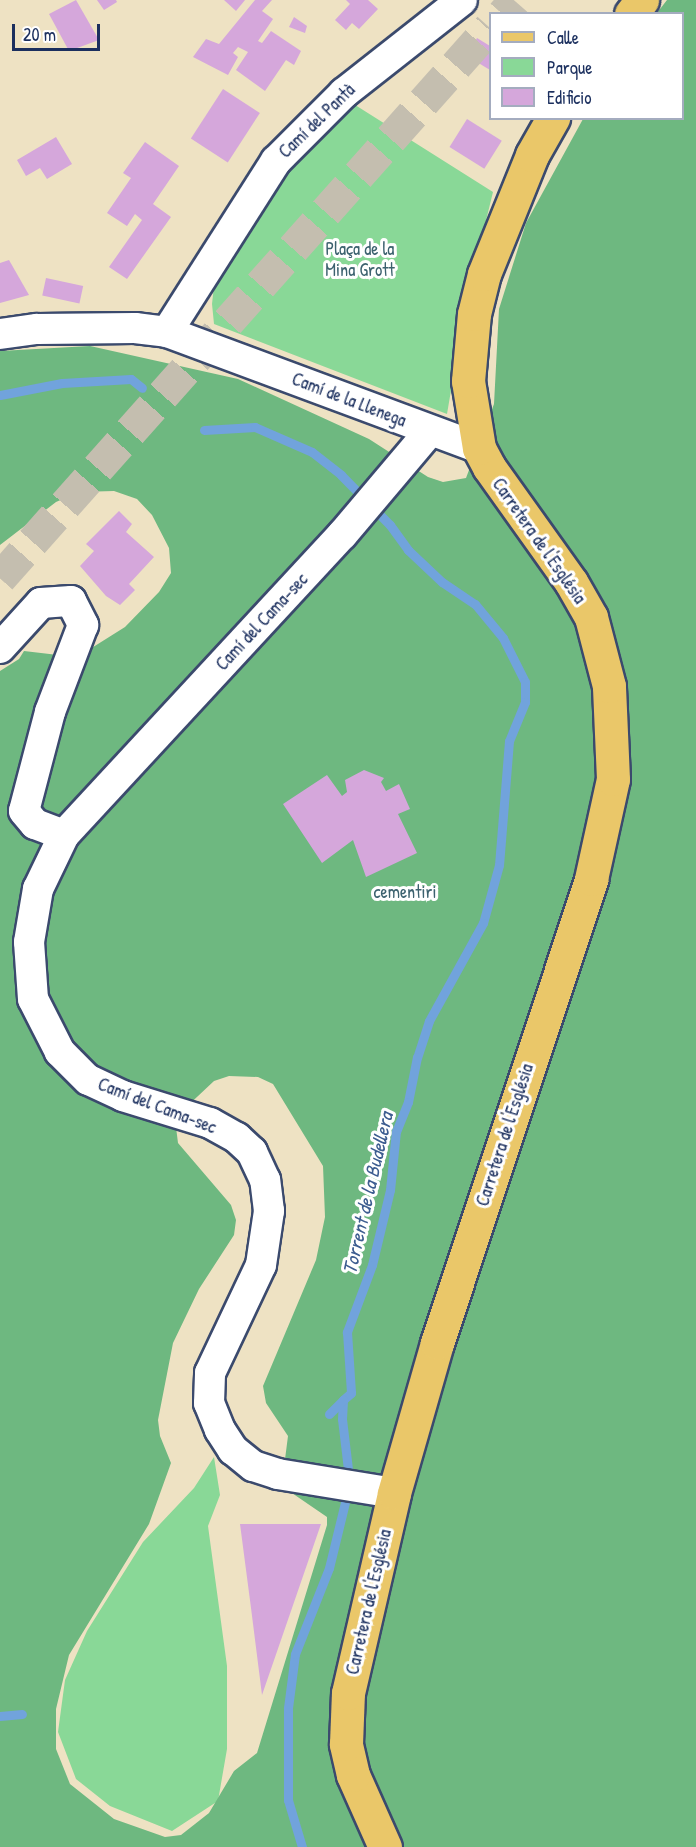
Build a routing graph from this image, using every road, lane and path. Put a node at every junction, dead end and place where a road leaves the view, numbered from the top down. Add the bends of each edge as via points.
1 (462, 0) edge
2 (642, 0) edge
3 (633, 12) edge
4 (552, 120) edge
5 (168, 332) junction
6 (0, 334) edge
7 (430, 431) junction
8 (479, 448) junction
9 (0, 648) edge
10 (64, 835) junction
11 (394, 1493) junction
12 (385, 1847) edge

1 - 5 street, Camí del Pantà via 344,93 276,161
2 - 3 main road
4 - 8 main road, Carretera de l'Església via 532,155 488,263 474,314 468,381
5 - 6 street via 37,328
5 - 7 street, Camí de la Llenega
7 - 8 street, Camí de la Llenega
7 - 10 street, Camí del Cama-sec via 342,535
8 - 11 main road, Carretera de l'Església via 501,490 550,552 591,617 609,686 613,779 591,879 437,1343
9 - 10 street via 41,603 71,601 83,625 50,712 24,811 35,824
10 - 11 street, Camí del Cama-sec via 38,889 29,942 33,999 60,1052 88,1080 228,1133 252,1152 265,1180 269,1211 261,1265 210,1373 209,1403 220,1430 233,1450 253,1466 278,1474
11 - 12 main road, Carretera de l'Església via 346,1717 353,1775

